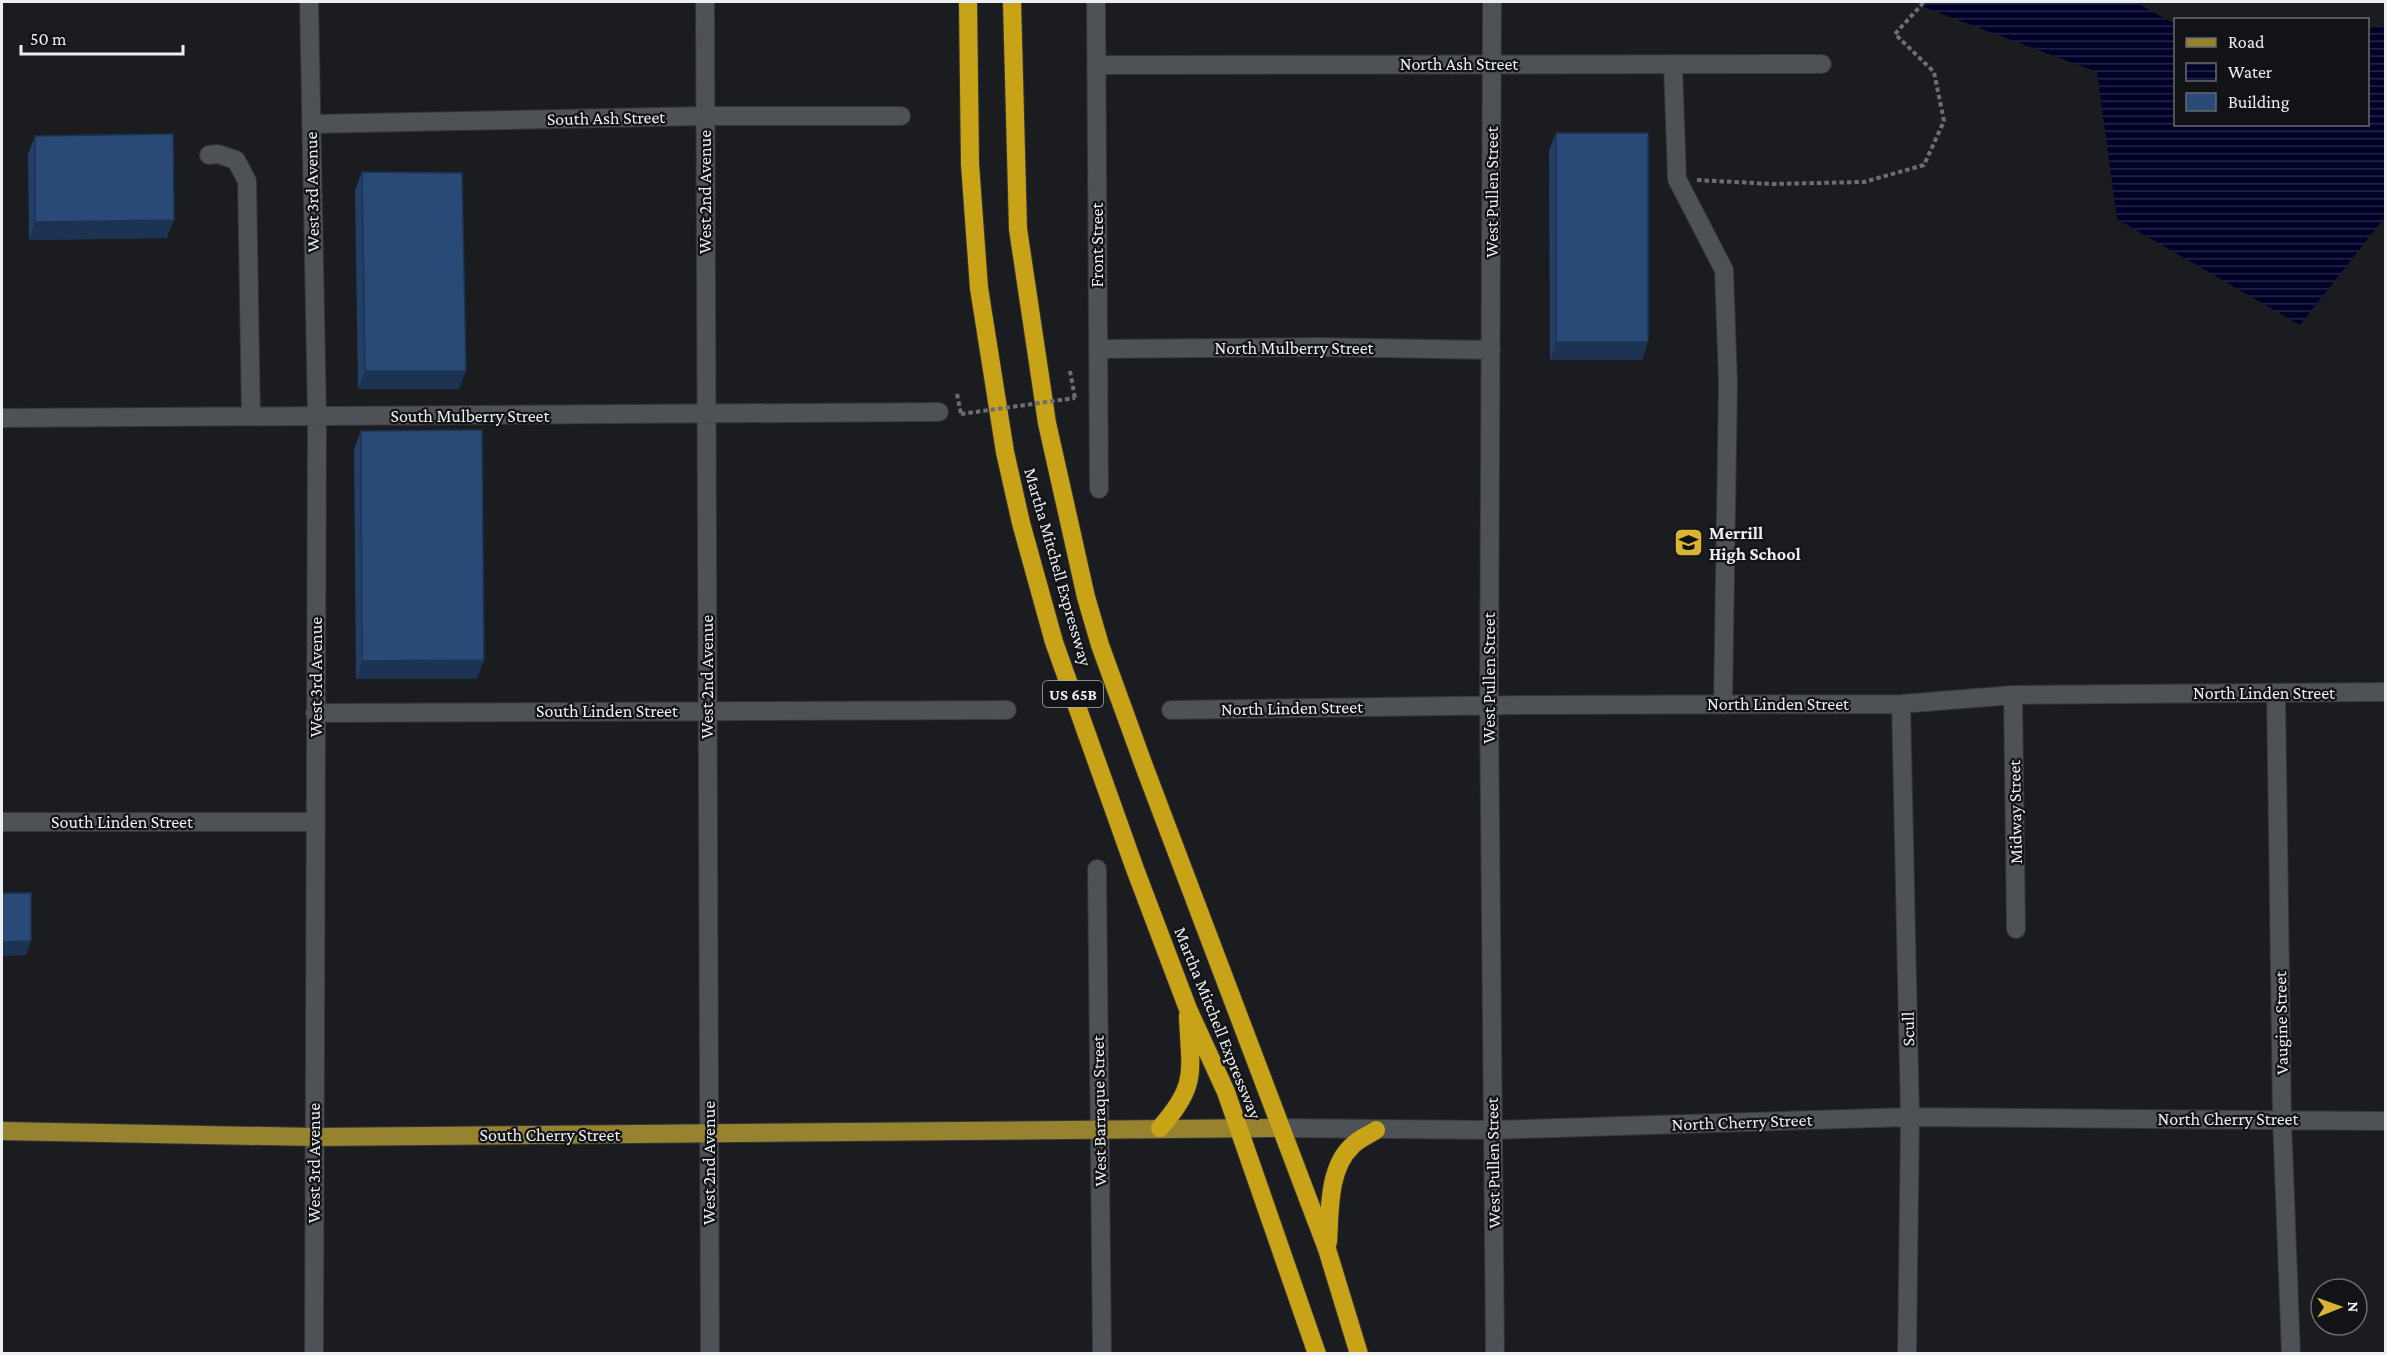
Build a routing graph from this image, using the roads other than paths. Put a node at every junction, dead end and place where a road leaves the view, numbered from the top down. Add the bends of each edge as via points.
1 (309, 2) edge
2 (705, 2) edge
3 (968, 2) edge
4 (1012, 2) edge
5 (1096, 2) edge
6 (1492, 2) edge
7 (1493, 64) junction
8 (1673, 64) junction
9 (1822, 64) dead end
10 (1096, 65) junction
11 (705, 116) junction
12 (900, 116) dead end
13 (311, 123) junction
14 (209, 155) dead end
15 (1098, 350) junction
16 (1491, 350) junction
17 (939, 412) dead end
18 (705, 415) junction
19 (251, 416) junction
20 (318, 416) junction
21 (2, 418) edge
22 (1099, 489) dead end
23 (2385, 692) edge
24 (2276, 693) junction
25 (2013, 695) junction
26 (1723, 704) junction
27 (1901, 704) junction
28 (1489, 705) junction
29 (1007, 710) dead end
30 (1171, 710) dead end
31 (707, 711) junction
32 (315, 713) junction
33 (2, 822) edge
34 (314, 822) junction
35 (1097, 869) dead end
36 (2016, 929) dead end
37 (1188, 1009) junction
38 (1910, 1117) junction
39 (2282, 1119) junction
40 (2385, 1120) edge
41 (1238, 1126) junction
42 (1161, 1128) junction
43 (1281, 1128) junction
44 (1098, 1129) junction
45 (1377, 1130) junction
46 (1492, 1130) junction
47 (2, 1131) edge
48 (709, 1133) junction
49 (314, 1137) junction
50 (1327, 1250) junction
51 (314, 1353) edge
52 (710, 1353) edge
53 (1102, 1353) edge
54 (1317, 1353) edge
55 (1359, 1353) edge
56 (1495, 1353) edge
57 (1907, 1353) edge
58 (2290, 1353) edge

1 - 13 street, West 3rd Avenue
2 - 11 street, West 2nd Avenue
3 - 37 highway, Martha Mitchell Expressway / US 65B via 970,164 979,288 1005,452 1054,642
4 - 43 highway, Martha Mitchell Expressway / US 65B via 1018,229 1047,423 1073,545 1100,645
5 - 10 street, Front Street
6 - 7 street, West Pullen Street
7 - 8 street, North Ash Street
7 - 10 street, North Ash Street
7 - 16 street, West Pullen Street
8 - 9 street, North Ash Street
8 - 26 street via 1677,179 1724,270 1728,383
10 - 15 street, Front Street
11 - 12 street, South Ash Street
11 - 13 street, South Ash Street
11 - 18 street, West 2nd Avenue
13 - 20 street, West 3rd Avenue
14 - 19 street via 236,160 247,181
15 - 16 street, North Mulberry Street
15 - 22 street, Front Street
16 - 28 street, West Pullen Street
17 - 18 street, South Mulberry Street
18 - 20 street, South Mulberry Street
18 - 31 street, West 2nd Avenue
19 - 20 street, South Mulberry Street
19 - 21 street, South Mulberry Street
20 - 32 street, West 3rd Avenue
23 - 24 street, North Linden Street
24 - 25 street, North Linden Street
24 - 39 street, Vaugine Street
25 - 27 street, North Linden Street
25 - 36 street, Midway Street
26 - 27 street, North Linden Street
26 - 28 street, North Linden Street
27 - 38 street, Scull
28 - 30 street, North Linden Street
28 - 46 street, West Pullen Street
29 - 31 street, South Linden Street
31 - 32 street, South Linden Street
31 - 48 street, West 2nd Avenue
32 - 34 street, West 3rd Avenue
33 - 34 street, South Linden Street
34 - 49 street, West 3rd Avenue
35 - 44 street, West Barraque Street
37 - 41 highway, Martha Mitchell Expressway / US 65B
37 - 42 highway via 1188,1091
38 - 39 street, North Cherry Street
38 - 46 street, North Cherry Street
38 - 57 street, Scull
39 - 40 street, North Cherry Street
39 - 58 street, Vaugine Street
41 - 42 main road, North Cherry Street
41 - 43 main road, North Cherry Street
41 - 54 highway, Martha Mitchell Expressway / US 65B
42 - 44 main road, North Cherry Street
43 - 45 street, North Cherry Street
43 - 50 highway, Martha Mitchell Expressway / US 65B
44 - 48 main road, South Cherry Street
44 - 53 street, West Barraque Street
45 - 46 street, North Cherry Street
45 - 50 highway via 1352,1145 1340,1163 1331,1196
46 - 56 street, West Pullen Street
47 - 49 main road, South Cherry Street
48 - 49 main road, South Cherry Street
48 - 52 street, West 2nd Avenue
49 - 51 street, West 3rd Avenue
50 - 55 highway, Martha Mitchell Expressway / US 65B

